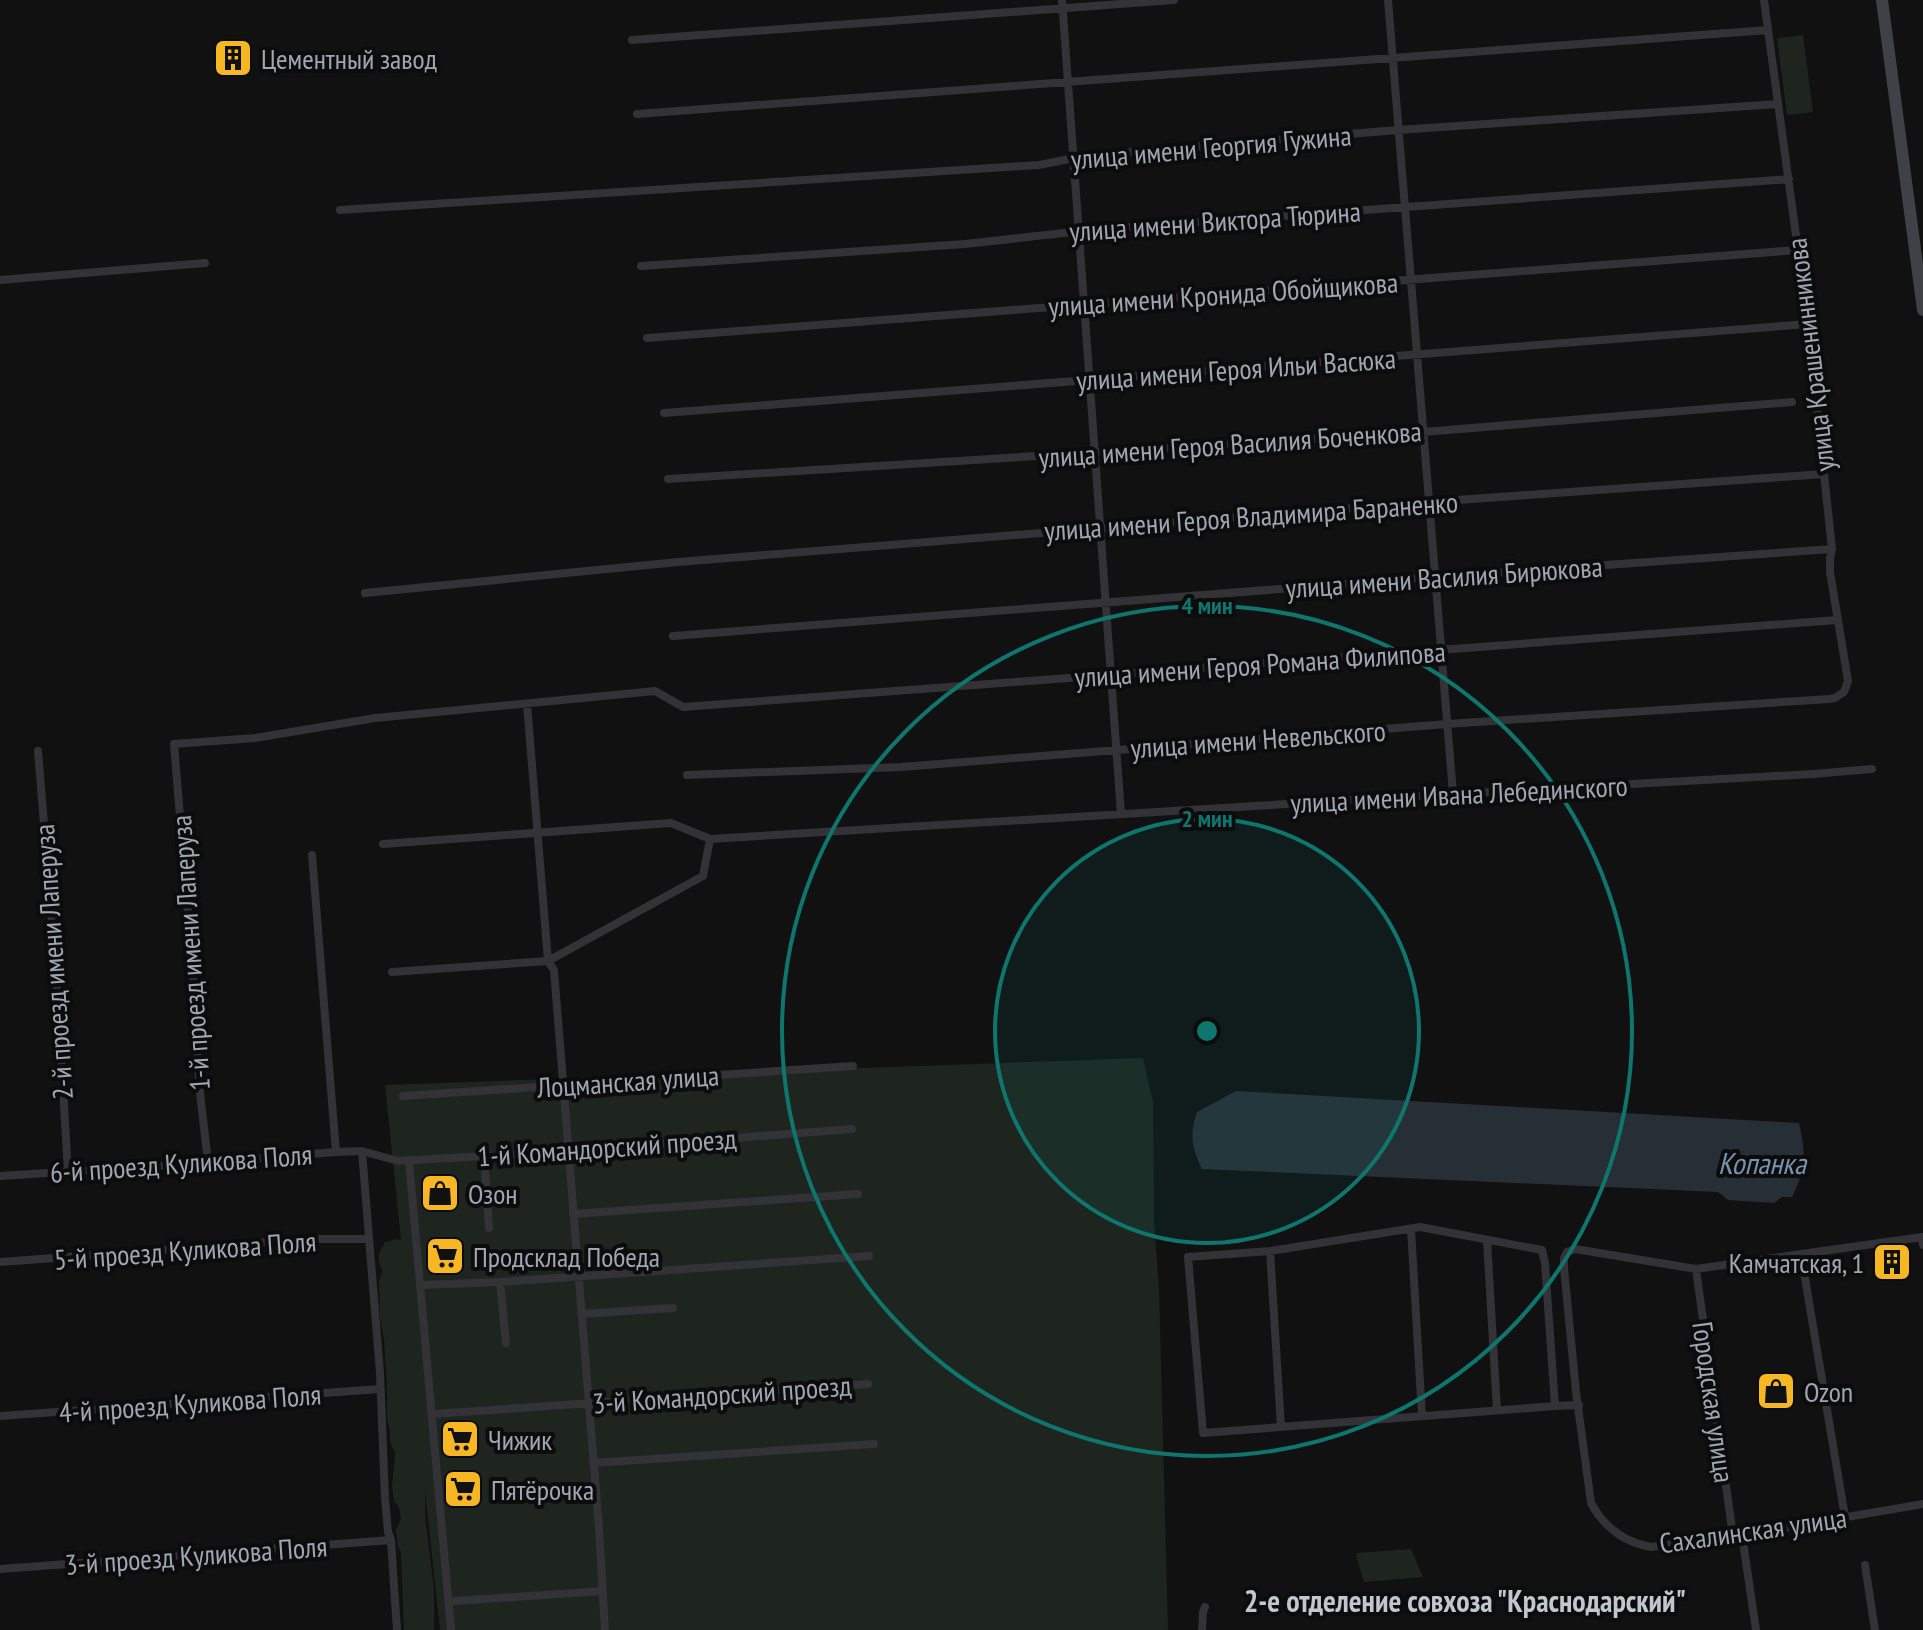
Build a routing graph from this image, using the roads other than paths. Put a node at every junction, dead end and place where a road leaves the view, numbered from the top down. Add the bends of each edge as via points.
1 (1174, 0) edge
2 (1388, 0) edge
3 (1764, 0) edge
4 (1882, 0) edge
5 (1062, 5) edge
6 (1768, 30) junction
7 (632, 40) dead end
8 (1393, 57) junction
9 (1068, 82) junction
10 (1778, 104) junction
11 (637, 114) dead end
12 (1398, 130) junction
13 (1073, 158) junction
14 (1789, 179) junction
15 (1405, 207) junction
16 (340, 210) dead end
17 (1079, 231) junction
18 (1798, 250) junction
19 (205, 263) dead end
20 (641, 266) dead end
21 (0, 280) edge
22 (1410, 280) junction
23 (1084, 305) junction
24 (1923, 310) edge
25 (1808, 324) junction
26 (647, 338) dead end
27 (1416, 355) junction
28 (1089, 380) junction
29 (1792, 402) dead end
30 (664, 413) dead end
31 (1423, 432) junction
32 (1094, 453) junction
33 (1824, 474) junction
34 (668, 479) dead end
35 (1429, 502) junction
36 (1100, 528) junction
37 (1832, 549) junction
38 (1435, 577) junction
39 (365, 593) dead end
40 (1105, 603) junction
41 (1837, 620) junction
42 (673, 636) dead end
43 (1441, 650) junction
44 (1110, 675) junction
45 (1829, 699) joint
46 (527, 704) junction
47 (1447, 724) junction
48 (1115, 749) junction
49 (38, 751) dead end
50 (1872, 769) dead end
51 (687, 775) dead end
52 (1453, 794) junction
53 (1121, 814) junction
54 (538, 833) junction
55 (710, 839) junction
56 (383, 844) dead end
57 (312, 855) dead end
58 (548, 961) junction
59 (392, 972) dead end
60 (853, 1066) dead end
61 (563, 1085) junction
62 (403, 1096) dead end
63 (852, 1129) dead end
64 (362, 1151) junction
65 (568, 1151) junction
66 (336, 1152) junction
67 (484, 1156) junction
68 (409, 1161) junction
69 (208, 1162) junction
70 (68, 1172) junction
71 (0, 1176) edge
72 (858, 1194) dead end
73 (573, 1214) junction
74 (489, 1228) dead end
75 (1411, 1229) junction
76 (369, 1239) junction
77 (1487, 1240) junction
78 (1922, 1241) edge
79 (1270, 1251) junction
80 (1801, 1254) junction
81 (869, 1256) dead end
82 (0, 1262) edge
83 (1696, 1269) junction
84 (578, 1276) junction
85 (500, 1282) junction
86 (421, 1285) junction
87 (673, 1308) dead end
88 (581, 1314) junction
89 (506, 1343) dead end
90 (868, 1384) dead end
91 (380, 1389) junction
92 (588, 1403) junction
93 (1579, 1405) junction
94 (1555, 1406) junction
95 (1497, 1410) junction
96 (433, 1414) junction
97 (0, 1416) edge
98 (1422, 1416) junction
99 (1281, 1427) junction
100 (874, 1444) dead end
101 (593, 1463) junction
102 (1923, 1504) edge
103 (1845, 1517) junction
104 (1737, 1535) junction
105 (391, 1540) junction
106 (1865, 1565) dead end
107 (0, 1569) edge
108 (602, 1591) junction
109 (455, 1601) dead end
110 (1205, 1607) dead end
111 (397, 1630) edge
112 (451, 1630) edge
113 (605, 1630) edge
114 (1202, 1630) edge
115 (1756, 1630) edge
116 (1875, 1630) edge

1 - 5 street
2 - 8 street
3 - 6 street, улица Крашенинникова
4 - 24 street
5 - 7 street
5 - 9 street
6 - 8 street
6 - 10 street, улица Крашенинникова
8 - 9 street
8 - 12 street
9 - 11 street
9 - 13 street
10 - 12 street, улица имени Георгия Гужина
10 - 14 street, улица Крашенинникова
12 - 13 street, улица имени Георгия Гужина
12 - 15 street
13 - 16 street, улица имени Георгия Гужина via 1024,166
13 - 17 street
14 - 15 street, улица имени Виктора Тюрина
14 - 18 street, улица Крашенинникова
15 - 17 street, улица имени Виктора Тюрина
15 - 22 street
17 - 20 street, улица имени Виктора Тюрина
17 - 23 street
18 - 22 street, улица имени Кронида Обойщикова
18 - 25 street, улица Крашенинникова
19 - 21 street
22 - 23 street, улица имени Кронида Обойщикова
22 - 27 street
23 - 26 street, улица имени Кронида Обойщикова
23 - 28 street
25 - 27 street, улица имени Героя Ильи Васюка
25 - 33 street, улица Крашенинникова
27 - 28 street, улица имени Героя Ильи Васюка
27 - 31 street
28 - 30 street, улица имени Героя Ильи Васюка
28 - 32 street
29 - 31 street, улица имени Героя Василия Боченкова
31 - 32 street, улица имени Героя Василия Боченкова
31 - 35 street
32 - 34 street, улица имени Героя Василия Боченкова
32 - 36 street
33 - 35 street, улица имени Героя Владимира Бараненко
33 - 37 street, улица Крашенинникова
35 - 36 street, улица имени Героя Владимира Бараненко
35 - 38 street
36 - 39 street, улица имени Героя Владимира Бараненко
36 - 40 street
37 - 38 street, улица имени Василия Бирюкова
37 - 41 street, улица Крашенинникова
38 - 40 street, улица имени Василия Бирюкова
38 - 43 street
40 - 42 street, улица имени Василия Бирюкова
40 - 44 street
41 - 43 street, улица имени Героя Романа Филипова
41 - 45 street, улица Крашенинникова via 1848,681 1844,692
43 - 44 street, улица имени Героя Романа Филипова
43 - 47 street
44 - 46 street, улица имени Героя Романа Филипова via 683,707 655,691
44 - 48 street
45 - 47 street, улица имени Невельского
46 - 54 street
46 - 69 street, 1-й проезд имени Лаперуза via 174,744
47 - 48 street, улица имени Невельского
47 - 52 street
48 - 51 street, улица имени Невельского via 901,767
48 - 53 street
49 - 70 street, 2-й проезд имени Лаперуза
50 - 52 street, улица имени Ивана Лебединского
52 - 53 street, улица имени Ивана Лебединского
53 - 55 street, улица имени Ивана Лебединского
54 - 55 street via 671,823
54 - 56 street
54 - 58 street
55 - 58 street via 703,876
57 - 66 street
58 - 59 street
58 - 61 street via 554,970
60 - 61 street, Лоцманская улица
61 - 62 street, Лоцманская улица
61 - 65 street
63 - 65 street, 1-й Командорский проезд
64 - 66 street, 6-й проезд Куликова Поля
64 - 68 street, 1-й Командорский проезд
64 - 76 street
65 - 67 street, 1-й Командорский проезд
65 - 73 street
66 - 69 street, 6-й проезд Куликова Поля
67 - 68 street, 1-й Командорский проезд
67 - 74 street
68 - 86 street
69 - 70 street, 6-й проезд Куликова Поля
70 - 71 street, 6-й проезд Куликова Поля
72 - 73 street
73 - 84 street
75 - 77 street
75 - 79 street
75 - 98 street
76 - 82 street, 5-й проезд Куликова Поля
76 - 91 street
77 - 94 street via 1542,1250
77 - 95 street
78 - 80 street
79 - 99 street
79 - 99 street via 1188,1257 1203,1433
80 - 83 street
80 - 103 street
81 - 84 street
83 - 93 street, Сахалинская улица via 1585,1249 1567,1252 1564,1268
83 - 104 street, Городская улица
84 - 85 street
84 - 88 street
85 - 86 street
85 - 89 street
86 - 96 street
87 - 88 street
88 - 92 street
90 - 92 street, 3-й Командорский проезд
91 - 97 street, 4-й проезд Куликова Поля
91 - 105 street
92 - 96 street, 3-й Командорский проезд
92 - 101 street
93 - 94 street
93 - 104 street, Сахалинская улица via 1591,1503 1620,1536 1651,1547
94 - 95 street
95 - 98 street
96 - 112 street
98 - 99 street
100 - 101 street
101 - 108 street
102 - 103 street, Сахалинская улица
103 - 104 street, Сахалинская улица
104 - 115 street, Городская улица
105 - 107 street, 3-й проезд Куликова Поля
105 - 111 street
106 - 116 street
108 - 109 street
108 - 113 street
110 - 114 street

